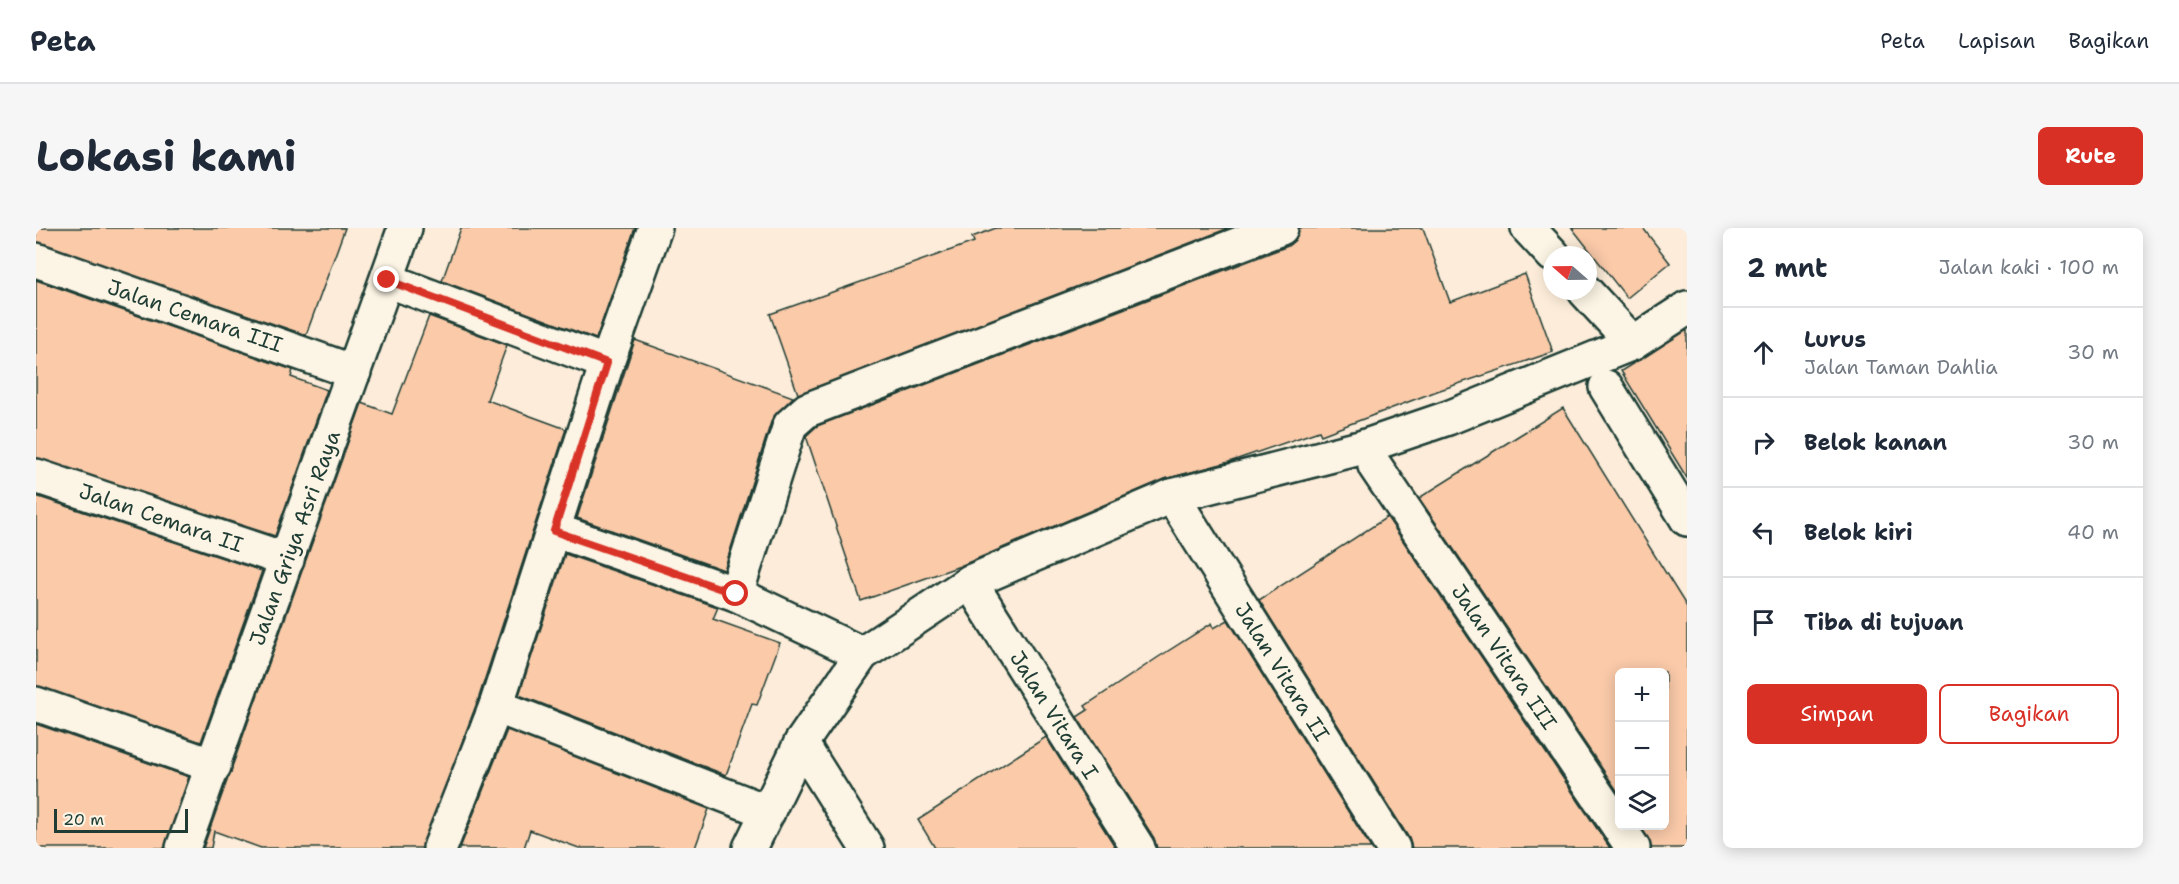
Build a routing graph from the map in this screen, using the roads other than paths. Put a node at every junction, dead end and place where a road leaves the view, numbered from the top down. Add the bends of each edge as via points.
1 (405, 228) edge
2 (655, 228) edge
3 (1281, 228) edge
4 (1528, 228) edge
5 (1544, 246) edge
6 (36, 260) edge
7 (387, 280) junction
8 (1593, 300) edge
9 (1687, 308) edge
10 (1633, 343) junction
11 (607, 363) junction
12 (354, 372) junction
13 (1606, 387) dead end
14 (1375, 466) dead end
15 (36, 476) edge
16 (1172, 496) junction
17 (1687, 519) edge
18 (554, 531) junction
19 (287, 560) junction
20 (969, 582) junction
21 (736, 594) junction
22 (862, 654) junction
23 (36, 704) edge
24 (496, 706) junction
25 (801, 743) junction
26 (213, 766) junction
27 (768, 812) junction
28 (183, 848) edge
29 (440, 848) edge
30 (750, 848) edge
31 (867, 848) edge
32 (1138, 848) edge
33 (1393, 848) edge
34 (1633, 848) edge

1 - 7 street, Jalan Griya Asri Raya
2 - 11 street
3 - 21 street via 807,410 790,425
4 - 5 street
6 - 12 street, Jalan Cemara III
7 - 11 street
7 - 12 street, Jalan Griya Asri Raya
8 - 10 street
9 - 10 street
10 - 16 street via 1448,418 1360,448
11 - 18 street
12 - 19 street, Jalan Griya Asri Raya
13 - 17 street
14 - 34 street, Jalan Vitara III
15 - 19 street, Jalan Cemara II
16 - 20 street
16 - 33 street, Jalan Vitara II
18 - 21 street
18 - 24 street
19 - 26 street, Jalan Griya Asri Raya
20 - 22 street
20 - 32 street, Jalan Vitara I
21 - 22 street
22 - 25 street
23 - 26 street
24 - 27 street
24 - 29 street
25 - 27 street
25 - 31 street
26 - 28 street, Jalan Griya Asri Raya
27 - 30 street

